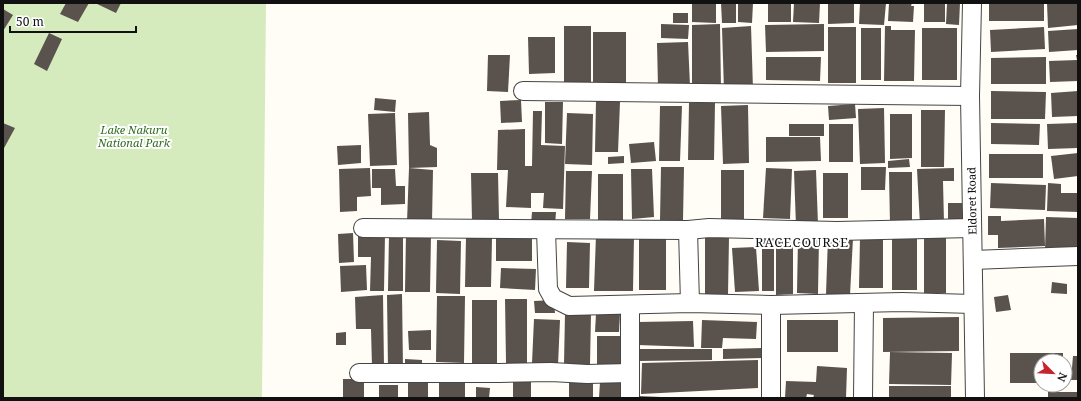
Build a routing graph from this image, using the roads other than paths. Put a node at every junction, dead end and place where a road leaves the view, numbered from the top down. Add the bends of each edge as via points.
1 (972, 3) edge
2 (523, 91) dead end
3 (970, 96) junction
4 (363, 228) dead end
5 (972, 228) junction
6 (546, 230) junction
7 (688, 230) junction
8 (1078, 256) edge
9 (973, 260) junction
10 (690, 303) junction
11 (864, 303) junction
12 (771, 304) junction
13 (973, 304) junction
14 (630, 305) junction
15 (359, 373) dead end
16 (630, 373) junction
17 (630, 398) edge
18 (771, 398) edge
19 (863, 398) edge
20 (975, 398) edge

1 - 3 street, Eldoret Road
2 - 3 street
3 - 5 street, Eldoret Road
4 - 6 street
5 - 7 street via 837,231 709,228
5 - 9 street, Eldoret Road
6 - 7 street
6 - 14 street via 548,289 553,298 569,306
7 - 10 street
8 - 9 street
9 - 13 street, Eldoret Road
10 - 12 street
10 - 14 street
11 - 12 street
11 - 13 street
11 - 19 street
12 - 18 street
13 - 20 street, Eldoret Road
14 - 16 street
15 - 16 street
16 - 17 street

